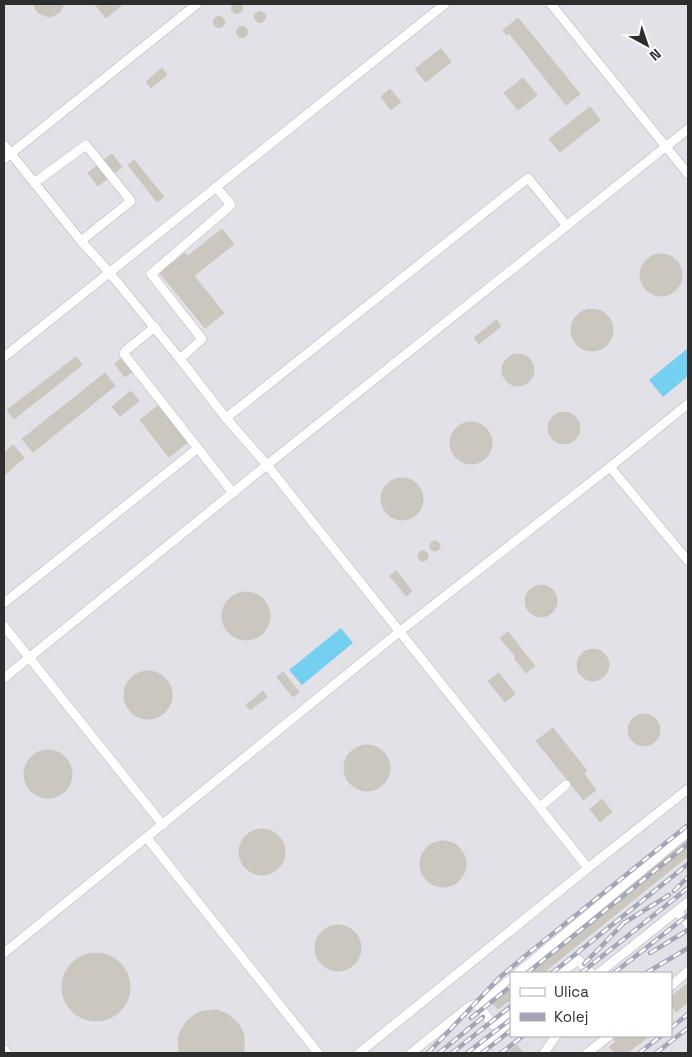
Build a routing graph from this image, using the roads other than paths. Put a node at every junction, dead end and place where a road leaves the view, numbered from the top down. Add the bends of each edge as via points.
1 (197, 4) edge
2 (445, 4) edge
3 (551, 4) edge
4 (688, 130) edge
5 (4, 145) edge
6 (666, 147) junction
7 (7, 156) edge
8 (688, 174) edge
9 (34, 184) junction
10 (216, 187) junction
11 (567, 226) junction
12 (81, 242) junction
13 (109, 272) junction
14 (154, 327) junction
15 (4, 357) edge
16 (180, 359) junction
17 (688, 404) edge
18 (226, 418) junction
19 (198, 448) junction
20 (267, 465) junction
21 (610, 467) junction
22 (233, 493) junction
23 (688, 561) edge
24 (4, 603) edge
25 (4, 626) edge
26 (399, 632) junction
27 (28, 658) junction
28 (4, 678) edge
29 (566, 785) dead end
30 (688, 789) edge
31 (540, 807) junction
32 (163, 825) junction
33 (688, 832) edge
34 (147, 838) junction
35 (588, 868) junction
36 (688, 902) edge
37 (677, 911) junction
38 (688, 924) edge
39 (4, 953) edge
40 (688, 971) edge
41 (519, 972) edge
42 (561, 972) edge
43 (590, 972) edge
44 (600, 972) edge
45 (510, 980) edge
46 (672, 985) edge
47 (479, 1006) junction
48 (509, 1012) dead end
49 (510, 1023) edge
50 (555, 1037) edge
51 (608, 1037) edge
52 (4, 1050) edge
53 (7, 1053) edge
54 (318, 1053) edge
55 (359, 1053) edge
56 (411, 1053) edge
57 (472, 1053) edge
58 (544, 1053) edge
59 (587, 1053) edge

1 - 7 lane
2 - 10 lane
3 - 6 lane
4 - 6 lane
5 - 7 lane
6 - 8 lane
6 - 11 lane
7 - 9 lane
9 - 12 lane
9 - 12 lane via 86,145 131,201
10 - 13 lane
10 - 16 lane via 231,205 151,274 202,339
11 - 18 lane via 528,178
11 - 20 lane
12 - 13 lane
13 - 14 lane
13 - 15 lane
14 - 16 lane
14 - 19 lane via 124,354
16 - 18 lane
17 - 21 lane
18 - 20 lane
19 - 22 lane
19 - 24 lane
20 - 22 lane
20 - 26 lane
21 - 23 lane
21 - 26 lane
22 - 27 lane
25 - 27 lane
26 - 31 lane
26 - 32 lane
27 - 28 lane
27 - 32 lane
29 - 31 lane
30 - 35 lane
31 - 35 lane
32 - 34 lane
33 - 41 lane
34 - 39 lane
34 - 54 lane
35 - 55 lane
36 - 37 lane
37 - 38 lane
37 - 44 lane
40 - 46 lane
42 - 43 lane via 578,960
45 - 47 lane
47 - 48 lane via 493,1025
47 - 56 lane via 470,1006
49 - 57 lane
50 - 58 lane
51 - 59 lane
52 - 53 lane

